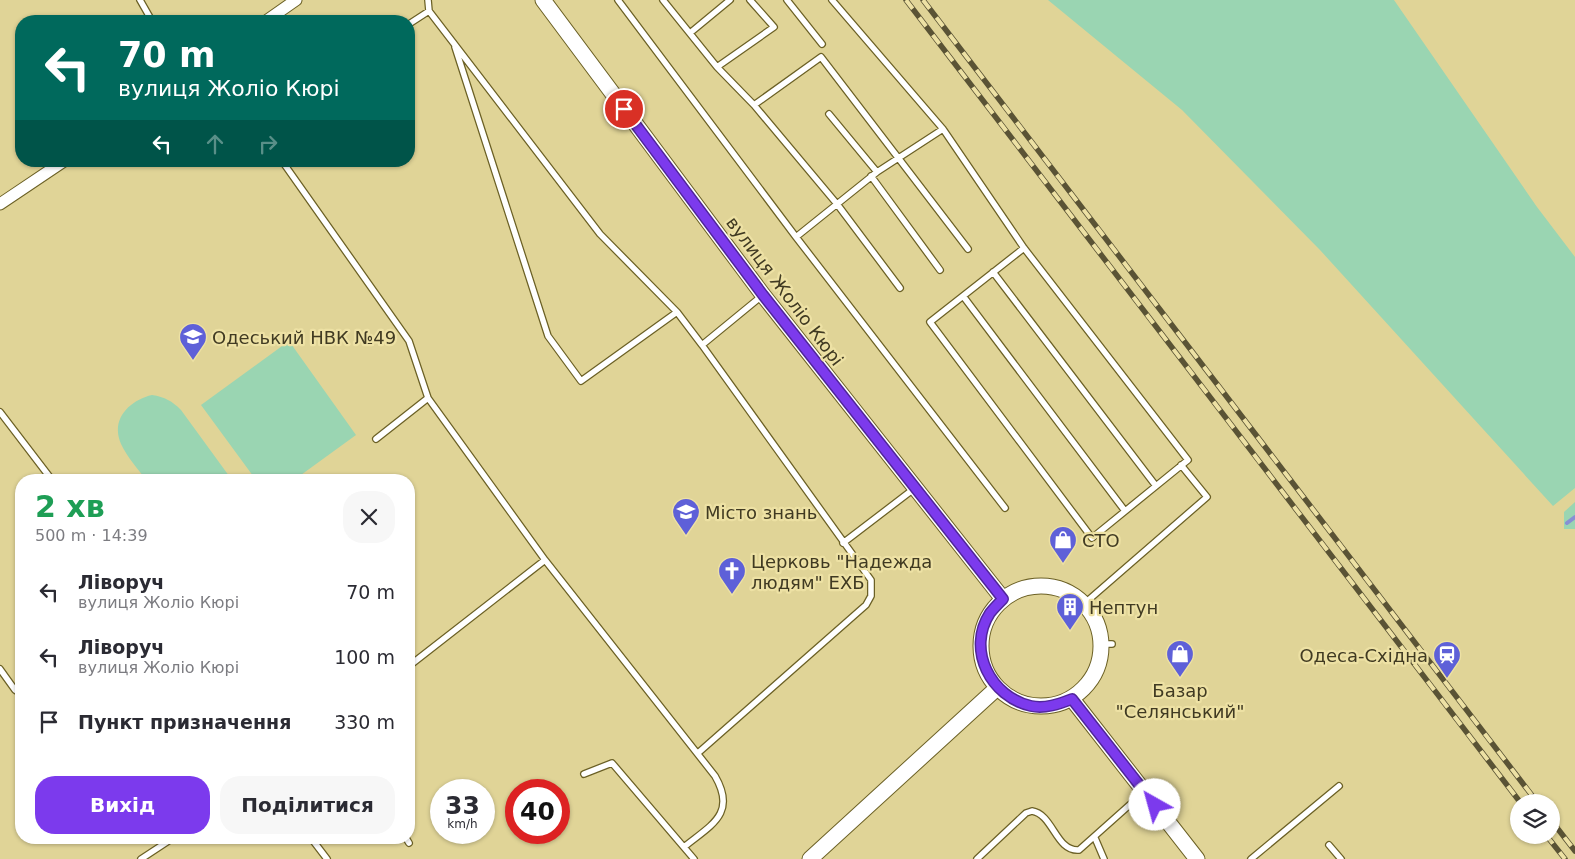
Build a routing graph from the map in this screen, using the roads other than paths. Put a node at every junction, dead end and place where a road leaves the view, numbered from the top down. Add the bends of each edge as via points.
1 (140, 0) edge
2 (296, 0) edge
3 (428, 0) edge
4 (543, 0) edge
5 (618, 0) edge
6 (664, 0) edge
7 (730, 0) edge
8 (750, 0) edge
9 (787, 0) edge
10 (832, 0) edge
11 (429, 11) junction
12 (149, 15) edge
13 (275, 15) edge
14 (415, 20) edge
15 (690, 33) junction
16 (453, 42) junction
17 (822, 44) dead end
18 (717, 67) junction
19 (754, 104) junction
20 (829, 114) dead end
21 (943, 129) junction
22 (899, 158) junction
23 (55, 167) edge
24 (286, 167) edge
25 (877, 172) junction
26 (871, 176) junction
27 (0, 204) edge
28 (837, 204) junction
29 (796, 237) junction
30 (1024, 248) junction
31 (968, 249) dead end
32 (940, 270) dead end
33 (993, 272) junction
34 (900, 288) dead end
35 (763, 295) junction
36 (963, 296) junction
37 (677, 312) junction
38 (702, 344) junction
39 (428, 398) junction
40 (0, 412) edge
41 (376, 439) dead end
42 (1181, 465) junction
43 (47, 474) edge
44 (1156, 486) junction
45 (915, 488) junction
46 (1005, 508) dead end
47 (1125, 511) junction
48 (843, 543) junction
49 (545, 560) junction
50 (1003, 599) junction
51 (1085, 603) junction
52 (415, 661) edge
53 (0, 669) edge
54 (997, 688) junction
55 (15, 691) edge
56 (1072, 699) junction
57 (698, 753) junction
58 (584, 774) dead end
59 (1339, 786) dead end
60 (1144, 792) junction
61 (1095, 838) junction
62 (164, 844) edge
63 (315, 844) edge
64 (1329, 845) dead end
65 (684, 848) junction
66 (142, 859) edge
67 (326, 859) edge
68 (694, 859) edge
69 (810, 859) edge
70 (977, 859) edge
71 (1104, 859) edge
72 (1197, 859) edge
73 (1251, 859) edge
74 (1340, 859) edge

1 - 12 lane
2 - 13 street
3 - 11 lane
4 - 35 street, вулиця Жоліо Кюрі
5 - 29 lane
6 - 15 lane
7 - 15 lane
8 - 18 lane via 774,27
9 - 17 lane
10 - 21 lane
11 - 14 lane
11 - 16 lane
15 - 18 lane
16 - 37 lane via 600,234
16 - 37 lane via 548,336 581,381
18 - 19 lane
19 - 22 lane via 821,57
19 - 28 lane
20 - 25 lane
21 - 22 lane
21 - 30 lane
22 - 25 lane
22 - 31 lane
23 - 27 street
24 - 39 lane via 409,341
25 - 26 lane
26 - 28 lane
26 - 32 lane
28 - 29 lane
28 - 34 lane
29 - 46 lane
30 - 33 lane
30 - 42 lane via 1188,460
33 - 36 lane
33 - 44 lane
35 - 38 lane
35 - 45 street, вулиця Жоліо Кюрі
36 - 47 lane
36 - 47 lane via 930,322 1092,538
37 - 38 lane
38 - 48 lane
39 - 41 lane
39 - 49 lane
40 - 43 lane
42 - 44 lane
42 - 51 lane via 1207,497
44 - 47 lane
45 - 48 lane
45 - 50 street, вулиця Жоліо Кюрі
48 - 57 lane via 871,580 871,596 866,605
49 - 52 lane
49 - 57 lane
50 - 51 street via 1020,589 1040,585 1060,588
50 - 54 street via 990,614 982,632 981,646 986,672
51 - 56 street via 1107,644 1098,669 1087,686
53 - 55 lane
54 - 56 street via 1013,700 1033,707 1053,706
54 - 69 street
56 - 60 street
57 - 65 lane via 720,785 724,802 718,819
58 - 65 lane via 612,763
59 - 73 lane
60 - 61 lane
60 - 72 street
61 - 70 lane via 1082,849 1072,850 1041,814 1032,810
61 - 71 lane
62 - 66 lane
63 - 67 lane
64 - 74 lane
65 - 68 lane

